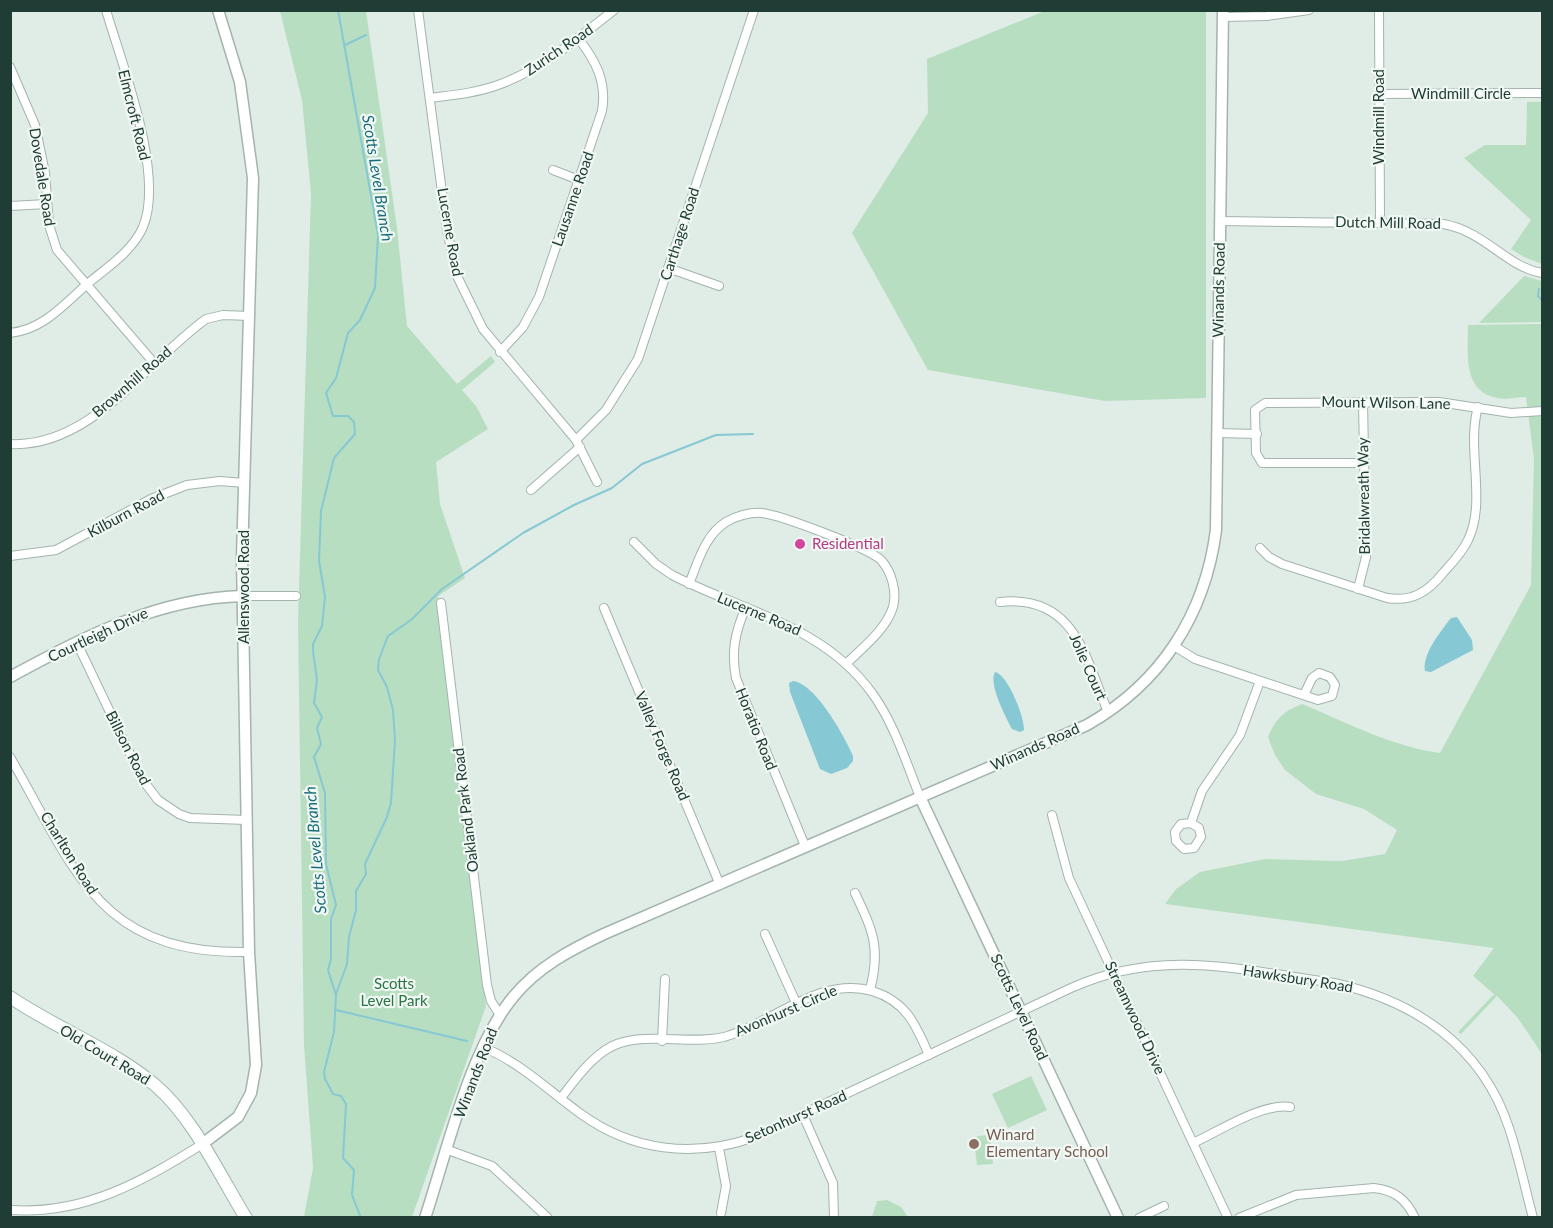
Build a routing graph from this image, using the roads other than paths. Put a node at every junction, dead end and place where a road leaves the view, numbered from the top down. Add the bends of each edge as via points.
1 (106, 10) edge
2 (218, 10) edge
3 (418, 10) edge
4 (614, 10) edge
5 (754, 10) edge
6 (1309, 10) edge
7 (1379, 10) edge
8 (1223, 14) edge
9 (578, 38) junction
10 (10, 67) edge
11 (1542, 93) edge
12 (1379, 94) junction
13 (430, 98) junction
14 (553, 170) dead end
15 (579, 180) junction
16 (47, 204) junction
17 (10, 206) edge
18 (1220, 221) junction
19 (1380, 223) junction
20 (668, 268) junction
21 (1542, 273) edge
22 (86, 285) junction
23 (719, 286) dead end
24 (250, 316) junction
25 (10, 333) edge
26 (500, 352) junction
27 (154, 363) junction
28 (1363, 402) junction
29 (1478, 407) junction
30 (1542, 411) edge
31 (1218, 433) junction
32 (1257, 434) junction
33 (10, 444) edge
34 (578, 444) junction
35 (1364, 463) junction
36 (597, 482) dead end
37 (244, 483) junction
38 (531, 490) dead end
39 (634, 542) dead end
40 (1260, 548) dead end
41 (10, 556) edge
42 (689, 584) junction
43 (1358, 589) junction
44 (243, 596) junction
45 (296, 596) dead end
46 (1000, 602) dead end
47 (441, 603) dead end
48 (746, 607) junction
49 (604, 608) dead end
50 (77, 643) junction
51 (1174, 646) junction
52 (846, 664) junction
53 (10, 677) edge
54 (1260, 681) junction
55 (1304, 695) dead end
56 (1108, 712) junction
57 (10, 757) edge
58 (920, 797) junction
59 (1052, 815) dead end
60 (247, 820) junction
61 (1191, 823) dead end
62 (805, 846) junction
63 (720, 885) junction
64 (855, 893) dead end
65 (765, 934) dead end
66 (249, 952) junction
67 (1113, 972) junction
68 (664, 979) dead end
69 (870, 990) junction
70 (10, 997) edge
71 (797, 1005) junction
72 (1021, 1012) junction
73 (500, 1015) junction
74 (662, 1041) junction
75 (483, 1047) junction
76 (929, 1055) junction
77 (561, 1098) junction
78 (1290, 1107) dead end
79 (803, 1115) junction
80 (1193, 1143) junction
81 (201, 1145) junction
82 (719, 1148) junction
83 (448, 1150) junction
84 (1164, 1206) dead end
85 (10, 1210) edge
86 (721, 1213) dead end
87 (246, 1218) edge
88 (425, 1218) edge
89 (547, 1218) edge
90 (834, 1218) edge
91 (1118, 1218) edge
92 (1139, 1218) edge
93 (1228, 1218) edge
94 (1239, 1218) edge
95 (1415, 1218) edge
96 (1533, 1218) edge

1 - 22 street, Elmcroft Road via 145,148 148,205 136,239
2 - 24 street, Allenswood Road via 240,82 250,146
3 - 13 street, Lucerne Road
4 - 9 street, Zurich Road
5 - 20 street, Carthage Road
6 - 8 street via 1267,16
7 - 12 street, Windmill Road
8 - 18 street, Winands Road
9 - 13 street, Zurich Road via 531,71 497,86
9 - 15 street, Lausanne Road via 597,67 604,99
10 - 16 street, Dovedale Road via 35,125
11 - 12 street, Windmill Circle
12 - 19 street, Windmill Road
13 - 26 street, Lucerne Road via 448,238 457,276 472,310
14 - 15 street
15 - 26 street, Lausanne Road via 539,297 523,327
16 - 17 street
16 - 22 street, Dovedale Road via 57,250
18 - 19 street, Dutch Mill Road
18 - 31 street, Winands Road
19 - 21 street, Dutch Mill Road via 1455,226
20 - 23 street
20 - 34 street, Carthage Road via 629,376
22 - 25 street, Elmcroft Road via 42,322
22 - 27 street, Dovedale Road
24 - 27 street, Brownhill Road via 206,319
24 - 37 street, Allenswood Road
26 - 34 street, Lucerne Road
27 - 33 street, Brownhill Road via 93,417 71,431 48,440
28 - 29 street, Mount Wilson Lane via 1439,402
28 - 32 street, Mount Wilson Lane via 1261,405 1255,410
28 - 35 street, Bridalwreath Way
29 - 30 street, Mount Wilson Lane
29 - 43 street via 1474,432 1474,522 1461,551 1430,588 1417,596 1396,600
31 - 32 street
31 - 51 street, Winands Road via 1216,530 1210,565 1199,601
32 - 35 street via 1257,458 1267,465
34 - 36 street, Lucerne Road
34 - 38 street, Carthage Road
35 - 43 street, Bridalwreath Way via 1366,557
37 - 41 street, Kilburn Road via 187,485 151,499 56,550
37 - 44 street, Allenswood Road
39 - 42 street, Lucerne Road via 656,564
40 - 43 street via 1282,564
42 - 48 street, Lucerne Road
42 - 52 street via 712,534 732,519 751,514 772,515 868,551 882,561 892,579 893,607 884,625
44 - 45 street, Courtleigh Drive
44 - 50 street, Courtleigh Drive via 156,608
44 - 60 street, Allenswood Road
46 - 56 street, Jolie Court via 1028,604 1062,618 1075,635
47 - 73 street, Oakland Park Road via 487,985
48 - 52 street, Lucerne Road via 799,630
48 - 62 street, Horatio Road via 734,644 736,678
49 - 63 street, Valley Forge Road
50 - 53 street, Courtleigh Drive
50 - 60 street, Billson Road via 142,779 158,800 190,818
51 - 54 street via 1195,660
51 - 56 street, Winands Road via 1141,686
52 - 58 street, Lucerne Road via 879,705
54 - 55 street
54 - 61 street via 1240,735 1202,791
56 - 58 street, Winands Road
57 - 66 street, Charlton Road via 81,878 118,918 150,938 176,946 218,953
58 - 62 street, Winands Road
58 - 72 street, Scotts Level Road
59 - 67 street, Streamwood Drive via 1069,878
60 - 66 street, Allenswood Road
62 - 63 street, Winands Road
63 - 73 street, Winands Road via 566,953 532,977
64 - 69 street via 876,944
65 - 71 street
66 - 81 street, Allenswood Road via 255,1080 238,1117
67 - 72 street, Setonhurst Road
67 - 80 street, Streamwood Drive
67 - 96 street, Hawksbury Road via 1162,964 1201,965 1334,982 1402,1005 1453,1041 1492,1089 1509,1128
68 - 74 street
69 - 71 street, Avonhurst Circle via 835,988
69 - 76 street, Avonhurst Circle via 904,1007
70 - 81 main road, Old Court Road via 152,1082 176,1107
71 - 74 street, Avonhurst Circle via 724,1037
72 - 76 street, Setonhurst Road
72 - 91 street, Scotts Level Road
73 - 75 street, Winands Road
74 - 77 street, Avonhurst Circle via 628,1040 606,1049 587,1065
75 - 77 street, Setonhurst Road via 528,1071
75 - 83 street, Winands Road
76 - 79 street, Setonhurst Road
77 - 82 street, Setonhurst Road via 596,1123 636,1142 677,1149
78 - 80 street via 1263,1110
79 - 82 street, Setonhurst Road
79 - 90 street via 833,1183
80 - 93 street, Streamwood Drive
81 - 85 street via 136,1184 95,1201 48,1210
81 - 87 main road, Old Court Road
82 - 86 street via 726,1186
83 - 88 street, Winands Road
83 - 89 street via 492,1166
84 - 92 street
94 - 95 street via 1296,1195 1374,1188 1402,1198

